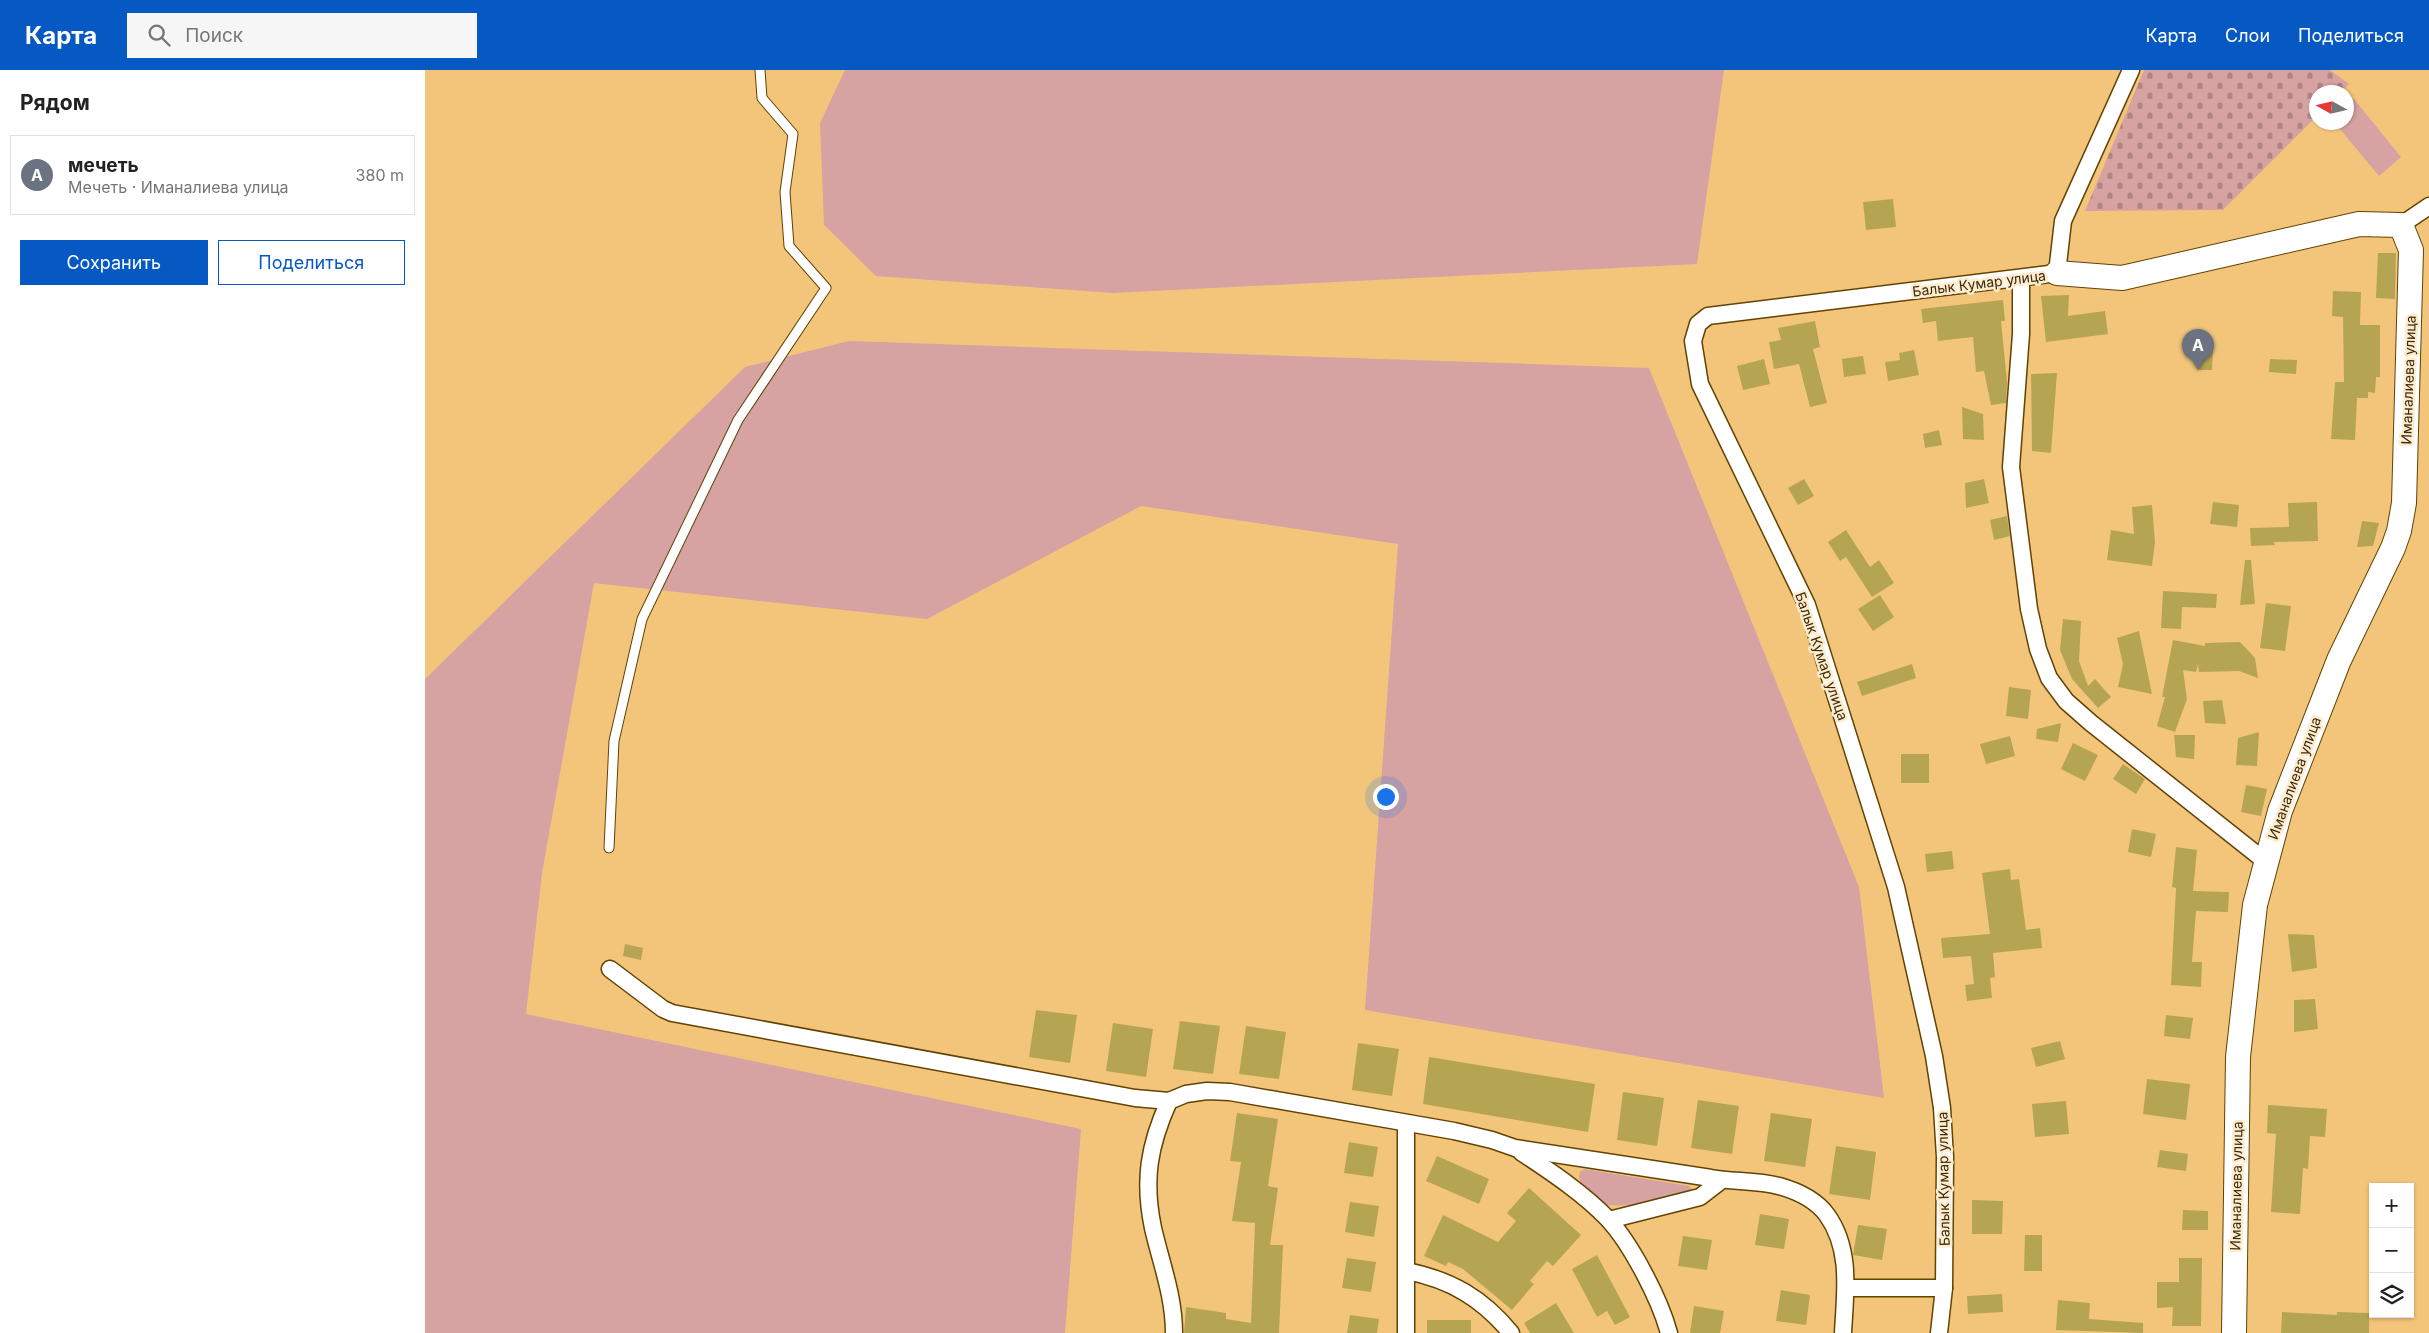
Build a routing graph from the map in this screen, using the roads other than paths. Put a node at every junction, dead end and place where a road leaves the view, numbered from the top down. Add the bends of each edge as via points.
1 (760, 70) edge
2 (2131, 70) edge
3 (2429, 206) edge
4 (2401, 225) junction
5 (2057, 273) junction
6 (2021, 278) junction
7 (609, 848) dead end
8 (2265, 861) junction
9 (610, 969) dead end
10 (1169, 1101) junction
11 (1406, 1123) junction
12 (1515, 1148) junction
13 (1722, 1180) junction
14 (1609, 1220) junction
15 (1407, 1271) junction
16 (1846, 1288) junction
17 (1944, 1288) junction
18 (1174, 1333) edge
19 (1406, 1333) edge
20 (1511, 1333) edge
21 (1669, 1333) edge
22 (1843, 1333) edge
23 (1939, 1333) edge
24 (2233, 1333) edge

1 - 7 lane via 762,98 793,134 785,192 789,246 826,288 738,420 642,619 614,741
2 - 5 street via 2063,221
3 - 4 street
4 - 5 street via 2359,224 2122,278
4 - 8 street, Иманалиева улица via 2411,250 2404,503 2399,531 2339,660 2280,811
5 - 6 street, Балык Кумар улица
6 - 8 street, Иманалиева улица via 2021,334 2011,467 2029,608 2038,649 2049,678 2066,700 2091,723
6 - 17 street, Балык Кумар улица via 1708,316 1698,324 1693,341 1700,384 1807,605 1896,887 1934,1056 1942,1108
8 - 24 street, Иманалиева улица via 2254,914 2238,1057
9 - 10 street via 672,1013 1135,1098
10 - 11 street via 1186,1094 1230,1092
10 - 18 street via 1155,1131 1149,1162 1148,1195 1153,1228 1168,1280
11 - 12 street via 1483,1138
11 - 15 street
12 - 13 street
12 - 14 street via 1551,1171
13 - 14 street via 1700,1197
13 - 16 street via 1777,1185 1812,1201 1827,1214 1840,1238
14 - 21 street via 1654,1293
15 - 19 street
15 - 20 street via 1435,1277 1458,1287
16 - 17 street
16 - 22 street
17 - 23 street, Балык Кумар улица

